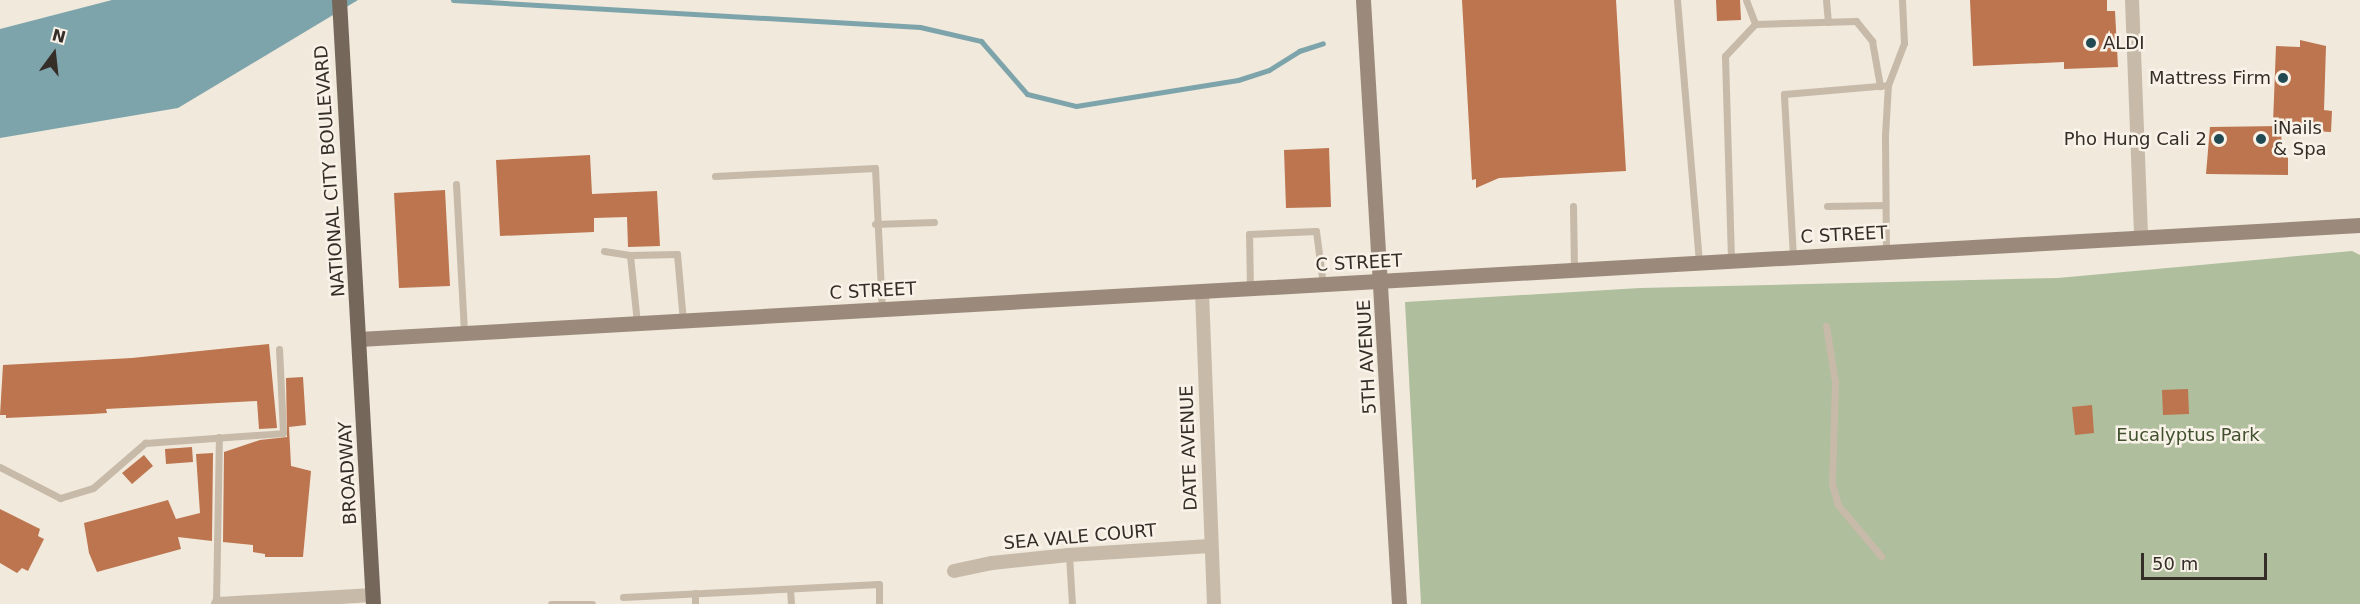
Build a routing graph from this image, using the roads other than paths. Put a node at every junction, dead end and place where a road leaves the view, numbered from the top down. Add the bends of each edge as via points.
1 (339, 0) edge
2 (1363, 0) edge
3 (1677, 0) edge
4 (1746, 0) edge
5 (1826, 0) edge
6 (1902, 0) edge
7 (2132, 0) edge
8 (1828, 22) junction
9 (1755, 24) junction
10 (1884, 85) junction
11 (715, 176) dead end
12 (456, 184) dead end
13 (1886, 205) junction
14 (1573, 206) dead end
15 (1827, 206) dead end
16 (934, 222) dead end
17 (875, 224) junction
18 (2360, 225) edge
19 (2141, 237) junction
20 (604, 251) dead end
21 (1886, 252) junction
22 (630, 255) junction
23 (1731, 258) junction
24 (1793, 258) junction
25 (1699, 261) junction
26 (1574, 269) junction
27 (1382, 281) junction
28 (1323, 285) junction
29 (1250, 289) junction
30 (1202, 292) junction
31 (882, 310) junction
32 (683, 321) junction
33 (637, 323) junction
34 (1826, 326) dead end
35 (464, 333) junction
36 (359, 339) junction
37 (279, 349) dead end
38 (219, 437) junction
39 (0, 467) edge
40 (1210, 546) junction
41 (1069, 555) junction
42 (1881, 556) dead end
43 (954, 572) dead end
44 (790, 589) junction
45 (695, 593) junction
46 (623, 597) dead end
47 (373, 600) edge
48 (217, 604) edge
49 (551, 604) edge
50 (592, 604) edge
51 (695, 604) edge
52 (791, 604) edge
53 (879, 604) edge
54 (1072, 604) edge
55 (1214, 604) edge
56 (1399, 604) edge

1 - 36 main road, NATIONAL CITY BOULEVARD
2 - 27 main road, 5TH AVENUE
3 - 25 lane
4 - 9 lane
5 - 8 lane
6 - 10 lane via 1904,43
7 - 19 street
8 - 9 lane
8 - 10 lane via 1856,21 1872,41
9 - 23 lane via 1725,56
10 - 13 lane
10 - 24 lane via 1784,94
11 - 17 lane via 875,168
12 - 35 lane
13 - 15 lane
13 - 21 lane
14 - 26 lane
16 - 17 lane
17 - 31 lane
18 - 19 main road, C STREET
19 - 21 main road, C STREET
20 - 22 lane
21 - 24 main road, C STREET
22 - 32 lane via 678,255
22 - 33 lane
23 - 24 main road, C STREET
23 - 25 main road, C STREET
25 - 26 main road, C STREET
26 - 27 main road, C STREET
27 - 28 main road, C STREET
27 - 56 main road, 5TH AVENUE
28 - 29 main road, C STREET
28 - 29 lane via 1317,231 1249,234
29 - 30 main road, C STREET
30 - 31 main road, C STREET
30 - 40 street, DATE AVENUE
31 - 32 main road, C STREET
32 - 33 main road, C STREET
33 - 35 main road, C STREET
34 - 42 lane via 1835,382 1832,484 1838,505
35 - 36 main road, C STREET
36 - 47 main road, BROADWAY
37 - 38 lane via 283,433
38 - 39 lane via 145,442 93,488 60,498
38 - 48 lane
40 - 41 street, SEA VALE COURT
40 - 55 street, DATE AVENUE
41 - 43 street, SEA VALE COURT via 992,562
41 - 54 lane
44 - 45 lane
44 - 52 lane
44 - 53 lane via 879,584
45 - 46 lane
45 - 51 lane
47 - 48 street
49 - 50 lane

